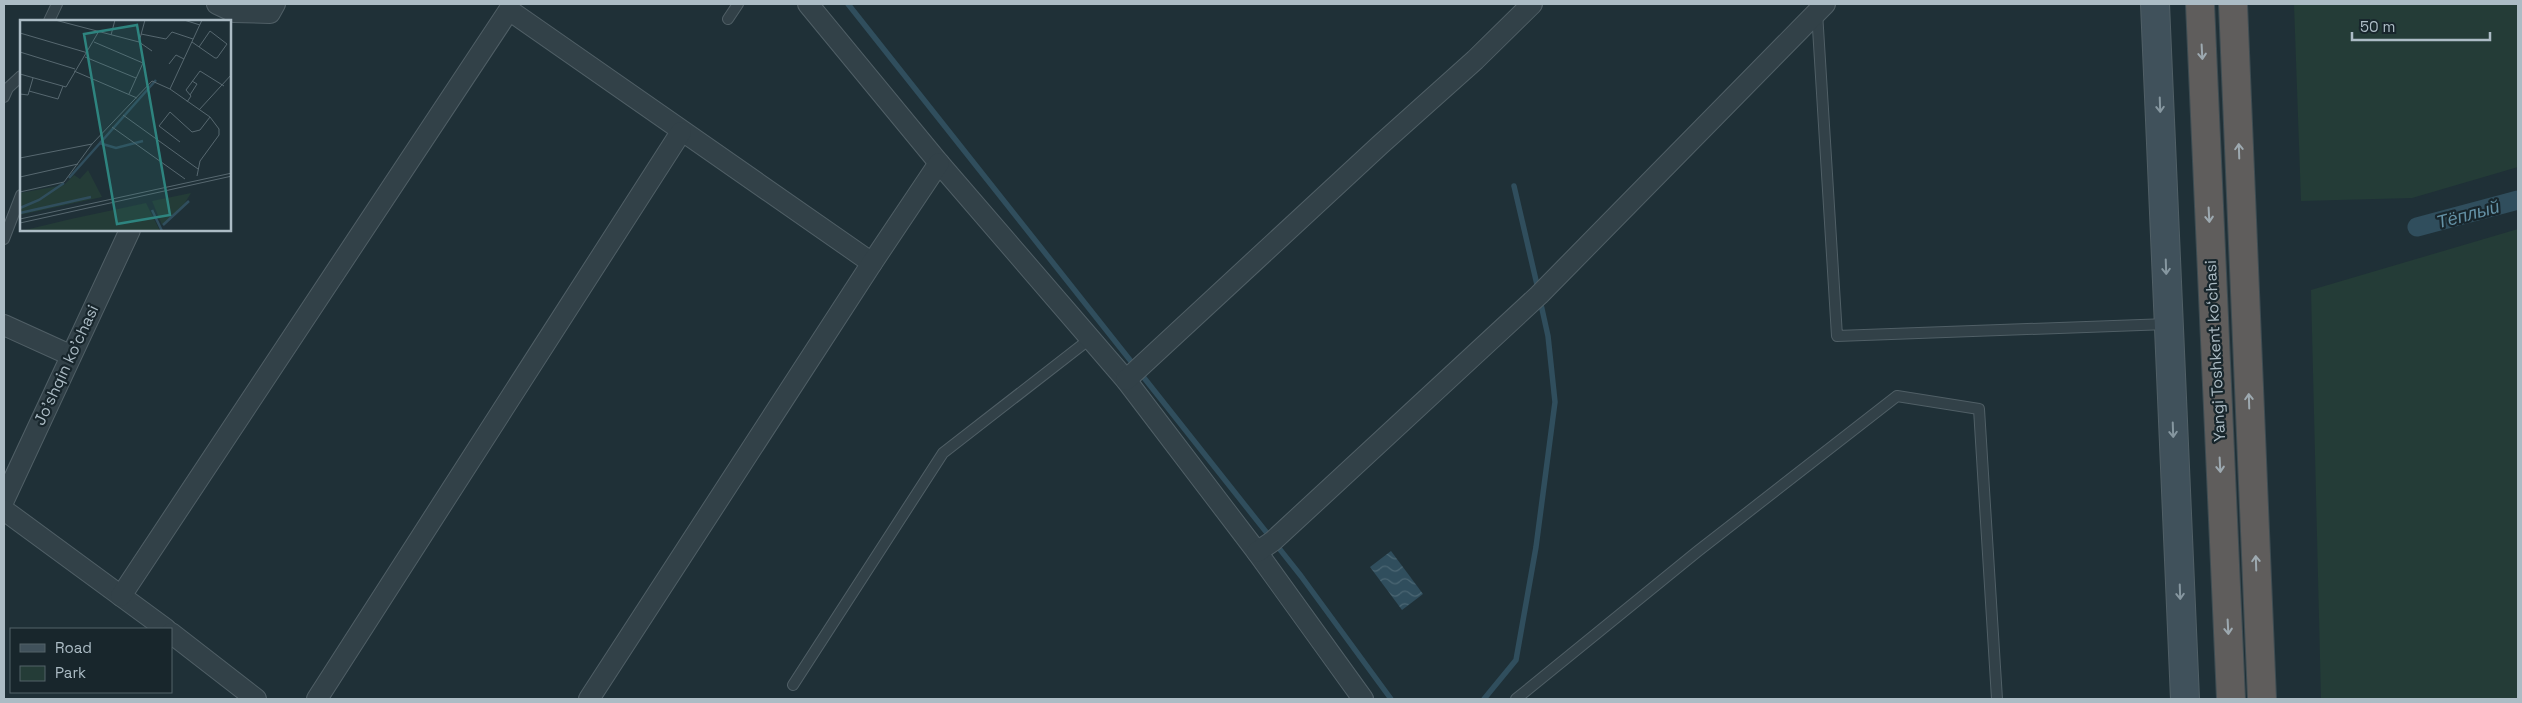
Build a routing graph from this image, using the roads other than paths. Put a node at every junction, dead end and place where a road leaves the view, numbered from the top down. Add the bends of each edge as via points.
1 (57, 4) edge
2 (275, 4) edge
3 (738, 4) edge
4 (808, 4) edge
5 (1532, 4) edge
6 (2155, 4) edge
7 (2200, 4) edge
8 (2233, 4) edge
9 (1821, 8) edge
10 (227, 12) edge
11 (728, 19) dead end
12 (49, 20) edge
13 (20, 77) edge
14 (4, 97) edge
15 (681, 132) junction
16 (939, 163) junction
17 (20, 198) edge
18 (130, 231) edge
19 (4, 239) edge
20 (872, 262) junction
21 (2169, 324) junction
22 (4, 325) edge
23 (1091, 338) junction
24 (70, 355) junction
25 (1135, 372) junction
26 (4, 500) edge
27 (4, 510) edge
28 (1257, 552) junction
29 (121, 596) junction
30 (165, 628) edge
31 (172, 634) edge
32 (793, 685) dead end
33 (250, 697) edge
34 (317, 699) edge
35 (590, 699) edge
36 (1364, 699) edge
37 (1516, 699) edge
38 (1997, 699) edge
39 (2185, 699) edge
40 (2231, 699) edge
41 (2262, 699) edge

1 - 12 lane
2 - 10 street via 270,13
3 - 11 lane
4 - 16 street
5 - 25 street
6 -> 21 main road
7 -> 40 highway, Yangi Toshkent ko‘chasi
41 -> 8 highway, Yangi Toshkent ko‘chasi
9 - 21 lane via 1837,336
9 - 28 street via 1539,295 1273,541
13 - 14 lane
15 - 20 street
15 - 29 street via 510,10
15 - 34 street
16 - 20 street
16 - 23 street
17 - 19 lane
18 - 24 street, Joʼshqin koʼchasi
20 - 35 street
21 -> 39 main road
22 - 24 street
23 - 25 street
23 - 32 lane via 943,453
24 - 26 street, Joʼshqin koʼchasi
25 - 28 street
27 - 29 street
28 - 36 street
29 - 30 street
31 - 33 street
37 - 38 lane via 1897,396 1979,409

